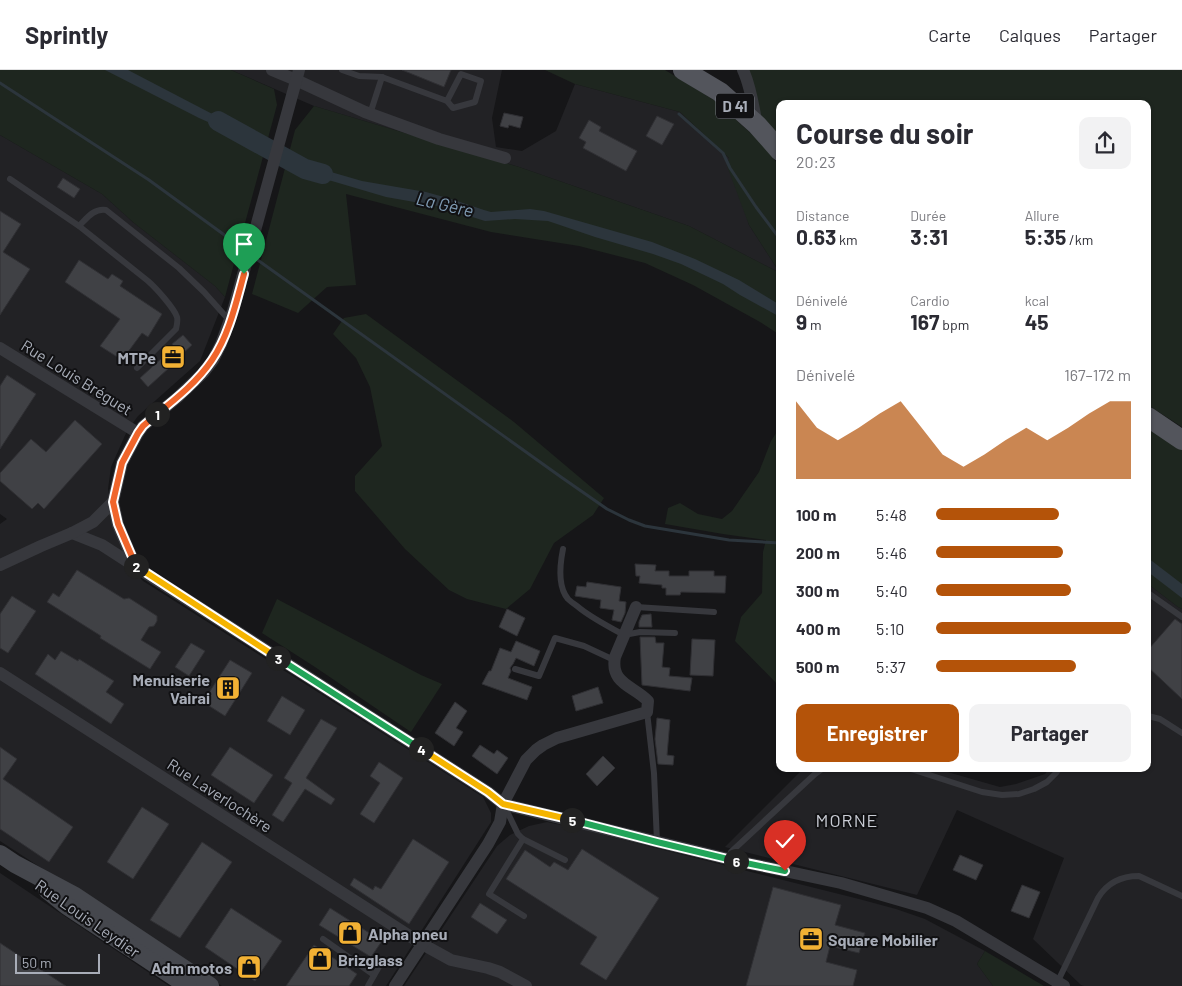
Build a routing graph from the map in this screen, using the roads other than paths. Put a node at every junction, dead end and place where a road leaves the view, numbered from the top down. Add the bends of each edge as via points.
1 (272, 70) edge
2 (342, 70) edge
3 (683, 70) edge
4 (743, 70) edge
5 (360, 73) edge
6 (297, 75) edge
7 (382, 77) junction
8 (447, 101) junction
9 (370, 114) junction
10 (757, 125) junction
11 (776, 146) edge
12 (505, 158) dead end
13 (10, 179) dead end
14 (79, 226) junction
15 (230, 321) junction
16 (0, 348) edge
17 (137, 368) dead end
18 (1151, 419) edge
19 (138, 433) junction
20 (1182, 440) edge
21 (113, 502) junction
22 (72, 533) junction
23 (563, 548) dead end
24 (0, 565) edge
25 (136, 567) junction
26 (1151, 595) edge
27 (636, 606) joint
28 (714, 612) dead end
29 (1182, 617) edge
30 (675, 633) dead end
31 (624, 636) junction
32 (614, 660) junction
33 (515, 669) dead end
34 (0, 673) edge
35 (647, 712) junction
36 (1151, 717) edge
37 (1182, 733) edge
38 (818, 772) edge
39 (920, 772) edge
40 (1057, 772) edge
41 (503, 804) junction
42 (523, 839) junction
43 (657, 842) junction
44 (0, 854) edge
45 (728, 859) junction
46 (565, 860) dead end
47 (15, 864) junction
48 (1182, 896) edge
49 (524, 916) dead end
50 (323, 939) dead end
51 (422, 944) junction
52 (380, 965) dead end
53 (374, 975) junction
54 (1060, 984) edge
55 (188, 986) edge
56 (210, 986) edge
57 (368, 986) edge
58 (395, 986) edge
59 (526, 986) edge

1 - 6 street
2 - 5 lane
3 - 10 main road, D 41 via 720,92
4 - 10 street
5 - 7 lane
6 - 9 street
6 - 15 street
7 - 8 lane
7 - 9 lane
8 - 8 lane via 461,74 481,81 475,102 453,108
9 - 12 street
10 - 11 main road, D 41
13 - 14 lane
14 - 15 lane via 94,211 106,210 179,268
14 - 17 lane via 156,288 176,315 176,329
15 - 19 street via 213,360 203,373
16 - 19 street, Rue Louis Bréguet
18 - 20 main road
19 - 21 street via 122,463
21 - 22 street via 93,522
21 - 25 street via 118,524
22 - 24 street
22 - 25 street via 102,545
23 - 31 lane via 561,580 567,598
25 - 41 street
26 - 29 lane
27 - 28 lane
27 - 31 street
30 - 31 lane via 640,632
31 - 32 street
32 - 33 lane via 584,646 555,638 539,676
32 - 35 street via 616,675 648,701
34 - 51 street, Rue Laverlochère
35 - 41 street via 543,745 526,760
35 - 43 lane
36 - 37 lane
38 - 45 lane via 731,852
39 - 40 lane via 982,792 1002,795 1034,789
41 - 42 lane
41 - 43 street
41 - 51 street via 500,822 488,844
42 - 46 lane
42 - 49 lane via 489,894
43 - 45 street
44 - 47 main road
45 - 54 street via 841,883 927,908 956,921
47 - 55 main road, Rue Louis Leydier via 67,906
47 - 56 main road via 75,896
48 - 54 lane via 1139,876 1122,878 1103,889
50 - 53 lane
51 - 58 street
51 - 59 street, Rue Laverlochère via 451,960 500,972
52 - 53 lane
53 - 57 lane

